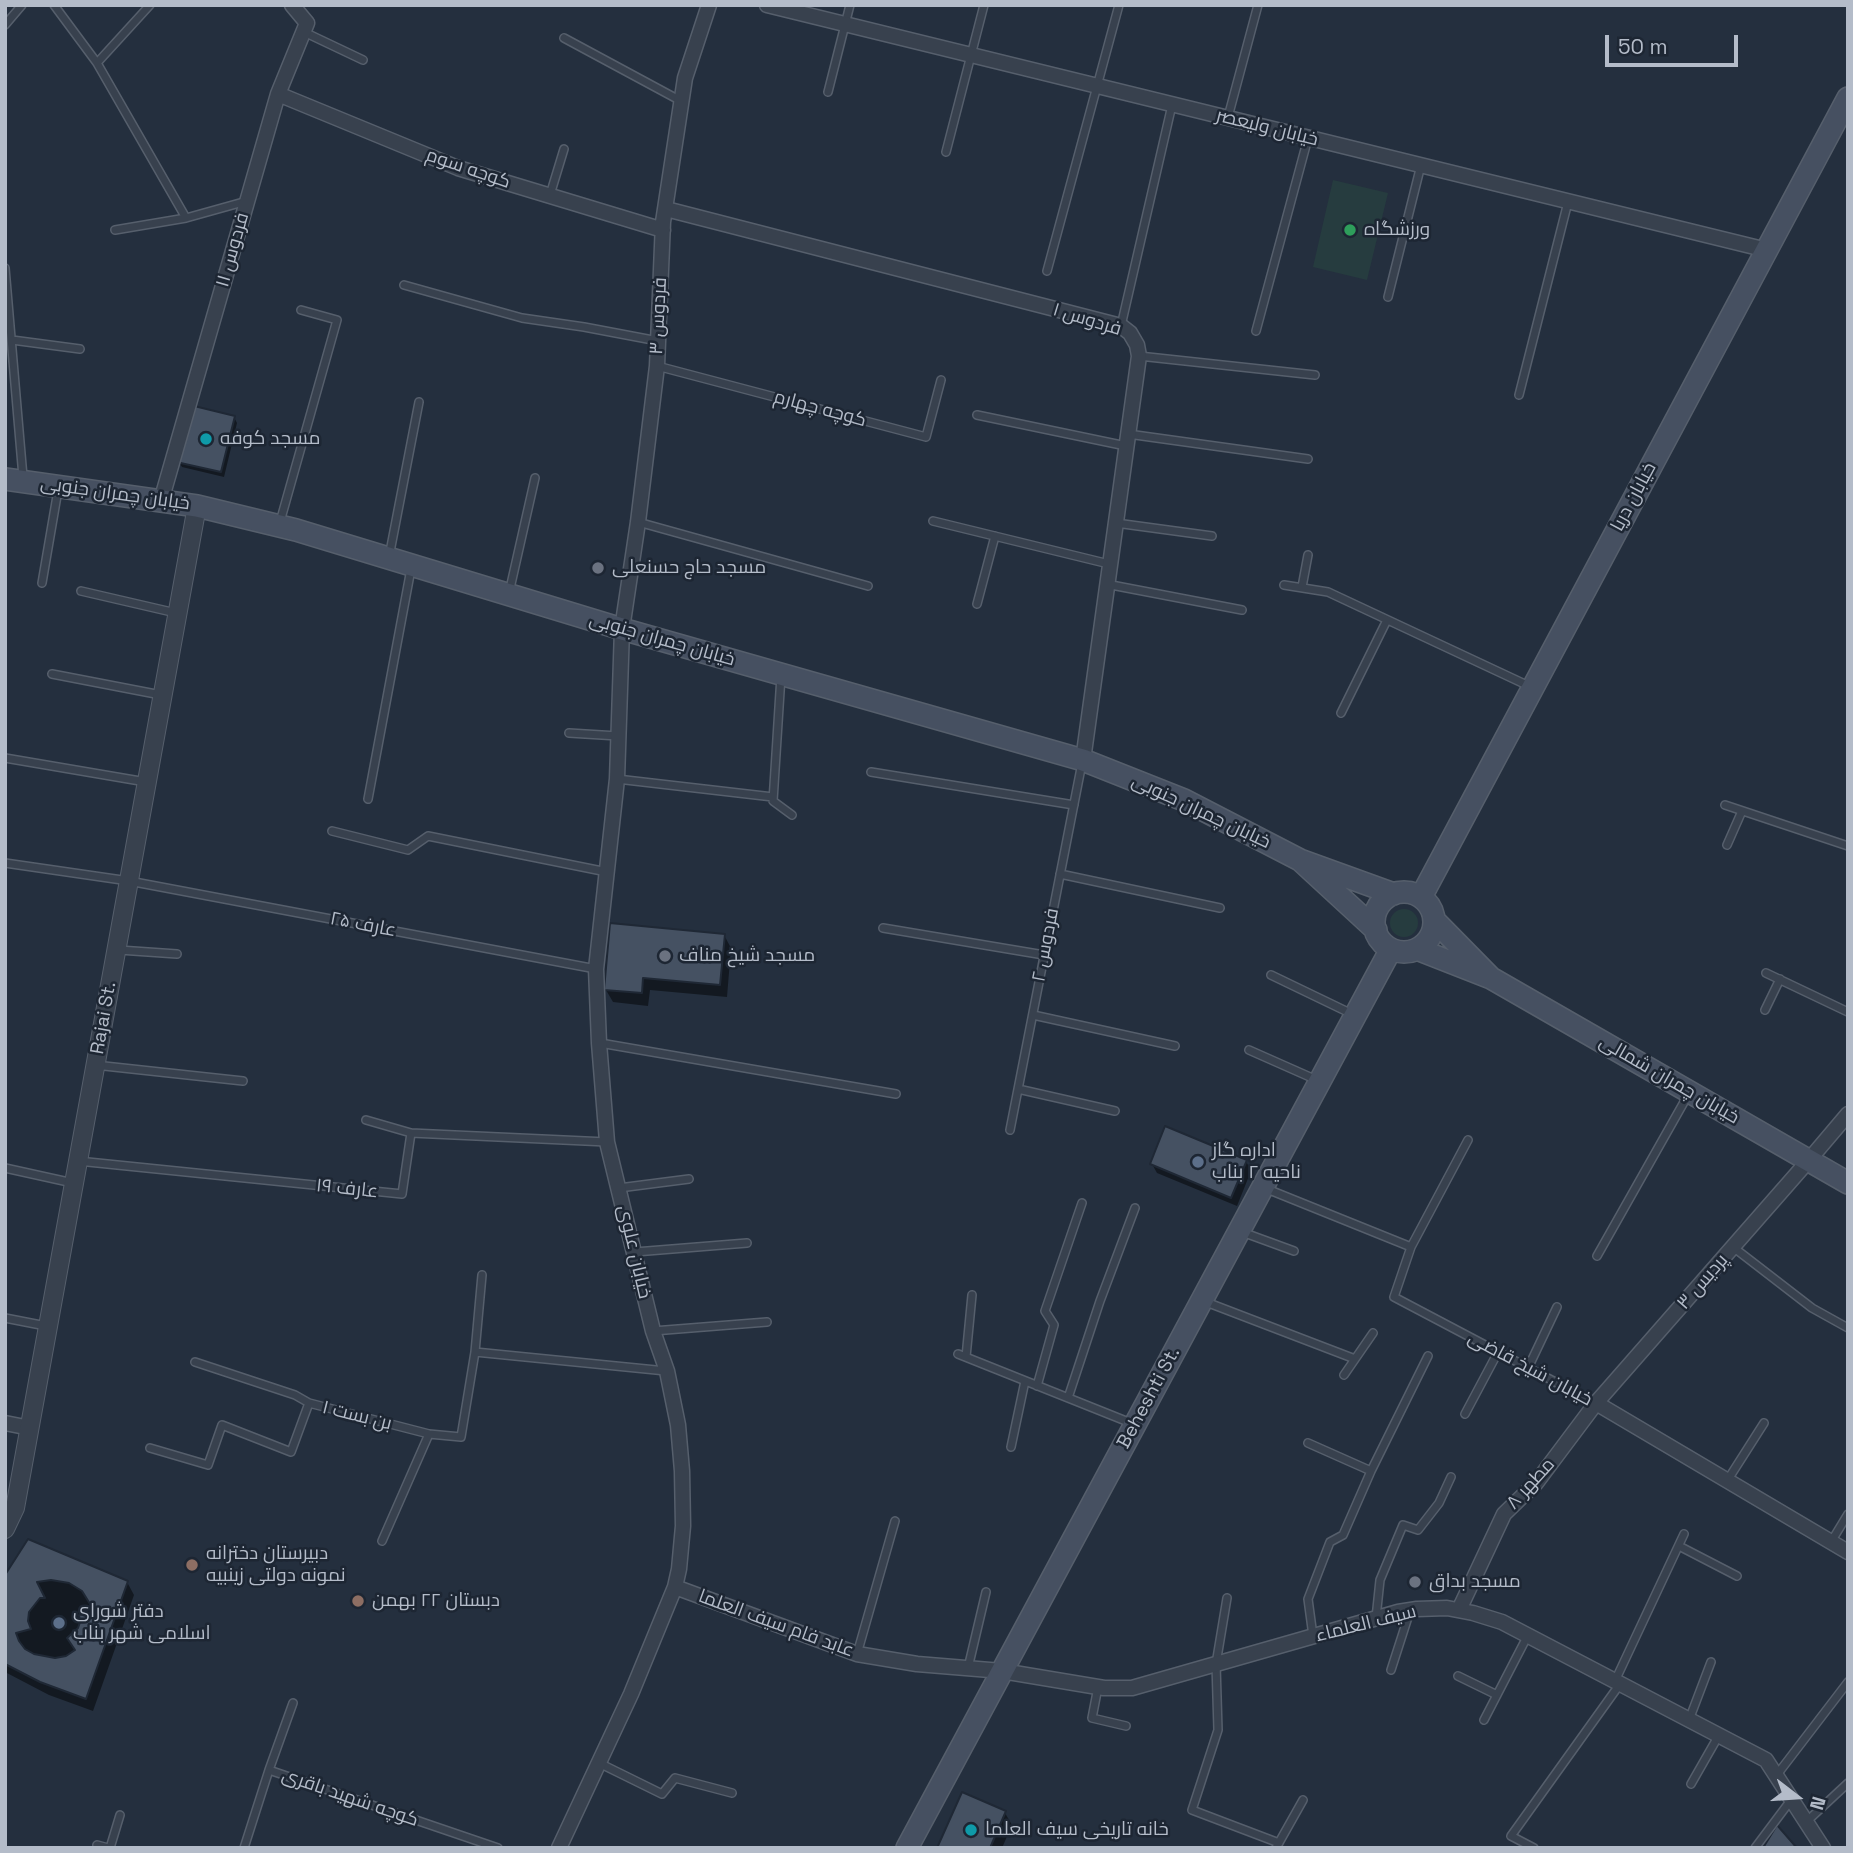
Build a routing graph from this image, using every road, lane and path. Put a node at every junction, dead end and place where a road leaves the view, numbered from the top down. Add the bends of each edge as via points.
1 (22, 5) edge
2 (54, 5) edge
3 (150, 5) edge
4 (292, 5) edge
5 (709, 5) edge
6 (767, 5) edge
7 (850, 5) edge
8 (984, 5) edge
9 (1119, 5) edge
10 (1258, 5) edge
11 (845, 24) junction
12 (5, 25) edge
13 (304, 32) junction
14 (564, 38) dead end
15 (971, 55) junction
16 (363, 60) dead end
17 (97, 63) junction
18 (1097, 86) junction
19 (828, 92) dead end
20 (278, 94) junction
21 (1848, 97) edge
22 (682, 101) junction
23 (1172, 104) junction
24 (1228, 118) junction
25 (1308, 138) junction
26 (564, 149) dead end
27 (946, 152) dead end
28 (1421, 165) junction
29 (550, 196) junction
30 (247, 201) junction
31 (1569, 201) junction
32 (666, 209) junction
33 (186, 218) junction
34 (116, 230) dead end
35 (663, 230) junction
36 (1766, 250) junction
37 (5, 268) edge
38 (1047, 271) dead end
39 (404, 285) dead end
40 (1388, 297) dead end
41 (301, 310) dead end
42 (1121, 326) junction
43 (1256, 331) dead end
44 (12, 340) junction
45 (658, 341) junction
46 (80, 349) dead end
47 (1139, 356) junction
48 (657, 366) junction
49 (1315, 375) dead end
50 (941, 380) dead end
51 (1519, 395) dead end
52 (419, 402) dead end
53 (977, 415) dead end
54 (1127, 440) junction
55 (1308, 458) dead end
56 (535, 478) dead end
57 (14, 480) edge
58 (59, 486) junction
59 (161, 501) junction
60 (197, 506) junction
61 (933, 521) dead end
62 (638, 522) junction
63 (1115, 523) junction
64 (279, 526) junction
65 (995, 536) junction
66 (1212, 536) dead end
67 (1308, 555) dead end
68 (389, 557) junction
69 (1109, 564) junction
70 (412, 565) junction
71 (42, 583) dead end
72 (1106, 584) junction
73 (1284, 585) dead end
74 (868, 586) dead end
75 (1302, 587) junction
76 (81, 591) dead end
77 (509, 595) junction
78 (977, 604) dead end
79 (1242, 610) dead end
80 (178, 614) junction
81 (1387, 620) junction
82 (622, 629) junction
83 (52, 674) dead end
84 (781, 675) junction
85 (1533, 688) junction
86 (163, 695) junction
87 (1341, 713) dead end
88 (569, 733) dead end
89 (618, 736) junction
90 (5, 758) edge
91 (1083, 760) junction
92 (872, 772) dead end
93 (617, 779) junction
94 (147, 783) junction
95 (773, 797) junction
96 (369, 799) dead end
97 (1725, 804) dead end
98 (1074, 805) junction
99 (1742, 811) junction
100 (792, 815) dead end
101 (332, 831) dead end
102 (1727, 845) dead end
103 (1848, 846) edge
104 (1300, 860) junction
105 (5, 863) edge
106 (607, 872) junction
107 (1060, 874) junction
108 (129, 881) junction
109 (1394, 894) junction
110 (1421, 897) junction
111 (1220, 908) dead end
112 (1434, 920) junction
113 (883, 928) dead end
114 (1376, 930) junction
115 (1391, 949) junction
116 (1417, 949) junction
117 (117, 950) junction
118 (177, 954) dead end
119 (1044, 955) junction
120 (596, 969) junction
121 (1766, 972) dead end
122 (1271, 975) dead end
123 (1491, 978) junction
124 (1780, 979) junction
125 (1765, 1010) dead end
126 (1848, 1012) edge
127 (1033, 1015) junction
128 (1355, 1016) junction
129 (599, 1043) junction
130 (1175, 1046) dead end
131 (1249, 1050) dead end
132 (96, 1065) junction
133 (243, 1081) dead end
134 (1320, 1081) junction
135 (1018, 1089) junction
136 (1690, 1092) junction
137 (896, 1094) dead end
138 (1115, 1111) dead end
139 (1848, 1114) edge
140 (366, 1120) dead end
141 (1010, 1130) dead end
142 (411, 1133) junction
143 (1468, 1140) dead end
144 (607, 1142) junction
145 (1809, 1160) junction
146 (78, 1161) junction
147 (5, 1168) edge
148 (689, 1180) dead end
149 (74, 1183) junction
150 (1848, 1183) edge
151 (1263, 1187) junction
152 (619, 1188) junction
153 (1082, 1203) dead end
154 (1135, 1208) dead end
155 (1239, 1231) junction
156 (747, 1243) dead end
157 (1411, 1247) junction
158 (1733, 1247) junction
159 (1294, 1251) dead end
160 (635, 1252) junction
161 (1597, 1256) dead end
162 (482, 1275) dead end
163 (972, 1295) dead end
164 (1202, 1300) junction
165 (1557, 1307) dead end
166 (5, 1318) edge
167 (767, 1322) dead end
168 (48, 1326) junction
169 (1848, 1328) edge
170 (653, 1331) junction
171 (1373, 1333) dead end
172 (475, 1352) junction
173 (1498, 1352) junction
174 (1428, 1356) dead end
175 (1355, 1359) junction
176 (195, 1362) dead end
177 (1528, 1368) junction
178 (667, 1371) junction
179 (1345, 1375) dead end
180 (1025, 1381) junction
181 (1037, 1386) junction
182 (1068, 1398) junction
183 (309, 1404) junction
184 (1596, 1404) junction
185 (1465, 1414) dead end
186 (5, 1423) edge
187 (1764, 1423) dead end
188 (1135, 1425) junction
189 (30, 1428) junction
190 (429, 1434) junction
191 (1308, 1443) dead end
192 (1010, 1447) dead end
193 (150, 1448) dead end
194 (1371, 1471) junction
195 (1451, 1477) dead end
196 (1727, 1481) junction
197 (1848, 1514) edge
198 (895, 1521) dead end
199 (5, 1529) edge
200 (1684, 1534) dead end
201 (382, 1541) dead end
202 (1831, 1542) junction
203 (1679, 1546) junction
204 (1848, 1552) edge
205 (1738, 1576) dead end
206 (675, 1587) junction
207 (986, 1592) dead end
208 (1227, 1598) dead end
209 (1410, 1610) junction
210 (1459, 1610) junction
211 (1376, 1619) junction
212 (1528, 1635) junction
213 (1313, 1637) junction
214 (857, 1654) junction
215 (1711, 1662) dead end
216 (1216, 1664) junction
217 (968, 1668) junction
218 (1391, 1670) dead end
219 (1002, 1671) junction
220 (1458, 1676) dead end
221 (1617, 1682) junction
222 (1848, 1682) edge
223 (1098, 1688) junction
224 (1497, 1695) junction
225 (293, 1703) dead end
226 (1485, 1720) dead end
227 (1689, 1720) junction
228 (1126, 1726) dead end
229 (1719, 1735) junction
230 (599, 1763) junction
231 (268, 1770) junction
232 (1776, 1776) junction
233 (1848, 1783) edge
234 (1691, 1784) dead end
235 (732, 1793) dead end
236 (1303, 1800) dead end
237 (1791, 1800) junction
238 (120, 1815) dead end
239 (1805, 1823) junction
240 (97, 1844) dead end
241 (1278, 1845) edge
242 (109, 1848) edge
243 (244, 1848) edge
244 (498, 1848) edge
245 (559, 1848) edge
246 (907, 1848) edge
247 (1534, 1848) edge
248 (1755, 1848) edge
249 (1823, 1848) edge

1 - 12 lane
2 - 17 lane
3 - 17 lane
4 - 13 street via 307,23
5 - 22 street, فردوس ۳
6 - 11 street, خیابان ولیعصر
7 - 11 lane
8 - 15 lane
9 - 18 lane
10 - 24 lane
11 - 15 street, خیابان ولیعصر
11 - 19 lane
13 - 16 lane
13 - 20 street, فردوس ۱۱
14 - 22 lane
15 - 18 street, خیابان ولیعصر
15 - 27 lane
17 - 33 lane
18 - 23 street, خیابان ولیعصر
18 - 38 lane
20 - 29 street, کوچه سوم via 458,168
20 - 30 street, فردوس ۱۱
21 - 36 main road, خیابان دریا
22 - 32 street, فردوس ۳
23 - 24 street, خیابان ولیعصر
23 - 42 lane
24 - 25 street, خیابان ولیعصر
25 - 28 street, خیابان ولیعصر
25 - 43 lane
26 - 29 lane
28 - 31 street, خیابان ولیعصر
28 - 40 lane
29 - 35 street, کوچه سوم
30 - 33 lane
30 - 59 street, فردوس ۱۱
31 - 36 street, خیابان ولیعصر
31 - 51 lane
32 - 35 street, فردوس ۳
32 - 42 street, فردوس ۱
33 - 34 lane
35 - 45 street, فردوس ۳
36 - 85 main road, خیابان دریا
37 - 44 lane
39 - 45 lane via 522,318
41 - 64 lane via 337,320
42 - 47 street, فردوس ۱ via 1130,333
44 - 46 lane
44 - 57 lane
45 - 48 street, فردوس ۳
47 - 49 lane
47 - 54 street, فردوس ۱
48 - 50 lane, کوچه چهارم via 926,437
48 - 62 street, فردوس ۳
52 - 68 lane
53 - 54 lane
54 - 55 lane
54 - 63 street, فردوس ۱
56 - 77 lane
57 - 58 main road, خیابان چمران جنوبی
58 - 59 main road, خیابان چمران جنوبی
58 - 71 lane
59 - 60 main road, خیابان چمران جنوبی
60 - 64 main road, خیابان چمران جنوبی
60 - 80 street, Rajai St.
61 - 65 lane
62 - 74 lane
62 - 82 street, فردوس ۳
63 - 66 lane
63 - 69 street, فردوس ۱
64 - 68 main road, خیابان چمران جنوبی
65 - 69 lane
65 - 78 lane
67 - 75 lane
68 - 70 main road, خیابان چمران جنوبی
69 - 72 street, فردوس ۱
70 - 77 main road, خیابان چمران جنوبی
70 - 96 lane
72 - 79 lane
72 - 91 street, فردوس ۱
73 - 75 lane
75 - 81 lane via 1328,592
76 - 80 lane
77 - 82 main road, خیابان چمران جنوبی
80 - 86 street, Rajai St.
81 - 85 lane
81 - 87 lane
82 - 84 main road, خیابان چمران جنوبی
82 - 89 street, خیابان علوی
83 - 86 lane
84 - 91 main road, خیابان چمران جنوبی
84 - 95 lane
85 - 110 main road, خیابان دریا
86 - 94 street, Rajai St.
88 - 89 lane
89 - 93 street, خیابان علوی
90 - 94 lane
91 - 98 lane, فردوس ۲
91 - 104 main road, خیابان چمران جنوبی via 1184,800
92 - 98 lane
93 - 95 lane
93 - 106 street, خیابان علوی
94 - 108 street, Rajai St.
95 - 100 lane
97 - 99 lane
98 - 107 lane, فردوس ۲
99 - 102 lane
99 - 103 lane
101 - 106 lane via 408,850 428,836
104 - 109 main road, خیابان چمران جنوبی
104 - 114 main road, خیابان چمران جنوبی
105 - 108 lane, عارف ۲۵
106 - 120 street, خیابان علوی
107 - 111 lane
107 - 119 lane, فردوس ۲
108 - 117 street, Rajai St.
108 - 120 lane, عارف ۲۵
109 - 110 main road
109 - 114 main road via 1379,906
110 - 112 main road
112 - 116 main road via 1430,938
112 - 123 main road, خیابان چمران شمالی
113 - 119 lane
114 - 115 main road
115 - 116 main road
115 - 128 main road, Beheshti St.
116 - 123 main road, خیابان چمران شمالی
117 - 118 lane
117 - 132 street, Rajai St.
119 - 127 lane, فردوس ۲
120 - 129 street, خیابان علوی
121 - 124 lane
122 - 128 lane
123 - 136 main road, خیابان چمران شمالی
124 - 125 lane
124 - 126 lane
127 - 130 lane
127 - 135 lane, فردوس ۲
128 - 134 main road, Beheshti St.
129 - 137 lane
129 - 144 street, خیابان علوی
131 - 134 lane
132 - 133 lane
132 - 146 street, Rajai St.
134 - 151 main road, Beheshti St.
135 - 138 lane
135 - 141 lane, فردوس ۲
136 - 145 main road, خیابان چمران شمالی
136 - 161 lane
139 - 145 street, پردیس ۳
140 - 142 lane
142 - 144 lane
142 - 146 lane, عارف ۱۹ via 401,1194
143 - 157 lane
144 - 152 street, خیابان علوی
145 - 150 main road, خیابان چمران شمالی
145 - 158 street, پردیس ۳
146 - 149 street, Rajai St.
147 - 149 lane
148 - 152 lane
149 - 168 street, Rajai St.
151 - 155 main road, Beheshti St.
151 - 157 lane
152 - 160 street, خیابان علوی
153 - 181 lane via 1045,1311 1054,1325
154 - 182 lane
155 - 159 lane
155 - 164 main road, Beheshti St.
156 - 160 lane
157 - 173 lane, خیابان شیخ قاضی via 1394,1297
158 - 169 lane via 1812,1308
158 - 184 street, پردیس ۳
160 - 170 street, خیابان علوی
162 - 172 lane
163 - 180 lane via 962,1356
164 - 175 lane
164 - 188 main road, Beheshti St.
165 - 177 lane
166 - 168 lane
167 - 170 lane
168 - 189 street, Rajai St.
170 - 178 street, خیابان علوی
171 - 175 lane
172 - 178 lane
172 - 190 lane, بن بست ۱ via 461,1437
173 - 177 lane, خیابان شیخ قاضی
173 - 185 lane
174 - 194 lane
175 - 179 lane
176 - 183 lane via 295,1395
177 - 184 lane, خیابان شیخ قاضی
178 - 206 street, خیابان علوی via 682,1471 683,1526
180 - 181 lane
180 - 192 lane
181 - 182 lane
182 - 188 lane
183 - 190 lane, بن بست ۱
183 - 193 lane, بن بست ۱ via 291,1452 222,1425 208,1465
184 - 196 street, خیابان شیخ قاضی
184 - 210 street, مطهر ۸ via 1535,1483 1504,1514
186 - 189 street
187 - 196 lane
188 - 219 main road, Beheshti St.
189 - 199 street, Rajai St. via 15,1508
190 - 201 lane
191 - 194 lane
194 - 213 lane via 1343,1535 1330,1542 1308,1599
195 - 211 lane via 1439,1503 1418,1530 1403,1525 1380,1580
196 - 202 street, خیابان شیخ قاضی
197 - 202 lane
198 - 214 lane
200 - 203 lane
202 - 204 street, خیابان شیخ قاضی
203 - 205 lane
203 - 221 lane
206 - 214 street, عابد فام سیف العلما
206 - 230 street, خیابان علوی
207 - 217 lane
208 - 216 lane
209 - 210 street, سیف العلماء
209 - 211 street, سیف العلماء
209 - 218 lane
210 - 212 street, سیف العلماء
211 - 213 street, سیف العلماء
212 - 221 street, سیف العلماء
212 - 224 lane
213 - 216 street, سیف العلماء
214 - 217 street, عابد فام سیف العلما
215 - 227 lane
216 - 223 street, سیف العلماء via 1132,1688
216 - 241 lane via 1219,1730 1192,1810
217 - 219 street, عابد فام سیف العلما
219 - 223 street, سیف العلماء
219 - 246 main road, Beheshti St.
220 - 224 lane
221 - 227 street, سیف العلماء
221 - 247 lane via 1511,1836
222 - 232 lane
223 - 228 lane via 1091,1718
224 - 226 lane
225 - 231 lane, کوچه شهید باقری
227 - 229 street, سیف العلماء
229 - 232 street, سیف العلماء via 1766,1760
229 - 234 lane
230 - 235 lane via 662,1794 675,1778
230 - 245 street, خیابان علوی
231 - 243 lane
231 - 244 lane, کوچه شهید باقری
232 - 237 street, سیف العلماء
233 - 239 lane
236 - 241 lane
237 - 239 street, سیف العلماء
237 - 248 lane
238 - 242 lane
239 - 249 street, سیف العلماء
240 - 242 lane

